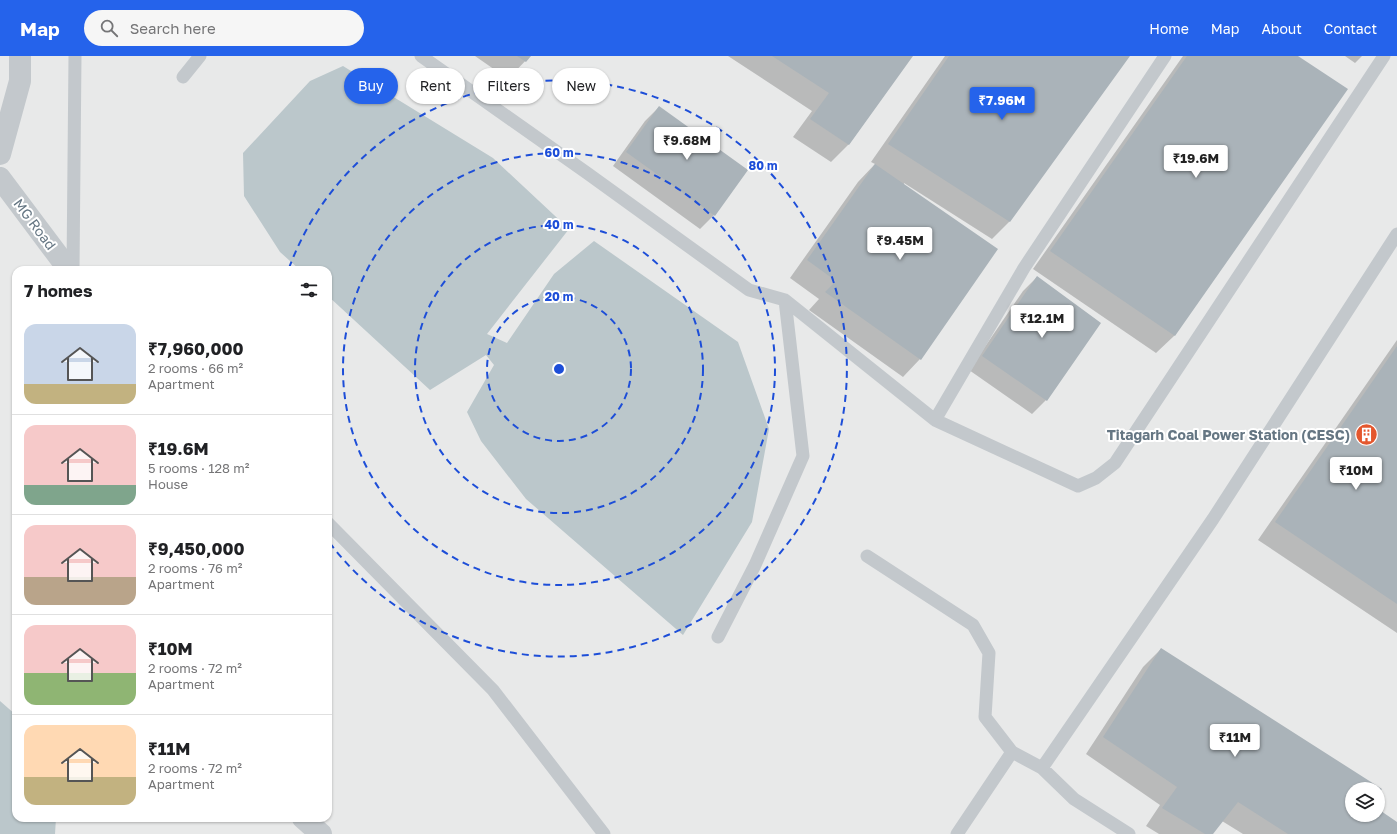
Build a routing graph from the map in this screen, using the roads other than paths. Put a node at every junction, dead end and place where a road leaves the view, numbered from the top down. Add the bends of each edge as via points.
1 (20, 56) edge
2 (76, 56) edge
3 (200, 56) edge
4 (421, 56) edge
5 (1165, 56) edge
6 (1384, 56) edge
7 (183, 77) dead end
8 (0, 154) edge
9 (0, 178) edge
10 (1397, 234) edge
11 (66, 266) edge
12 (73, 266) edge
13 (785, 300) junction
14 (935, 420) junction
15 (332, 527) edge
16 (867, 556) dead end
17 (718, 637) dead end
18 (1012, 752) junction
19 (1042, 768) junction
20 (308, 822) edge
21 (321, 834) edge
22 (604, 834) edge
23 (957, 834) edge
24 (1129, 834) edge

1 - 8 street via 20,81
2 - 12 lane
3 - 7 lane
4 - 13 lane via 749,290
5 - 14 lane via 1024,268
6 - 14 lane via 1115,463 1096,478 1078,486
9 - 11 street, MG Road
10 - 19 lane via 1213,518
13 - 14 lane
13 - 17 lane via 802,456 755,565
15 - 22 lane via 493,690
16 - 18 lane via 973,625 989,653 985,717
18 - 19 lane
18 - 23 lane
19 - 24 lane via 1074,799
20 - 21 street

